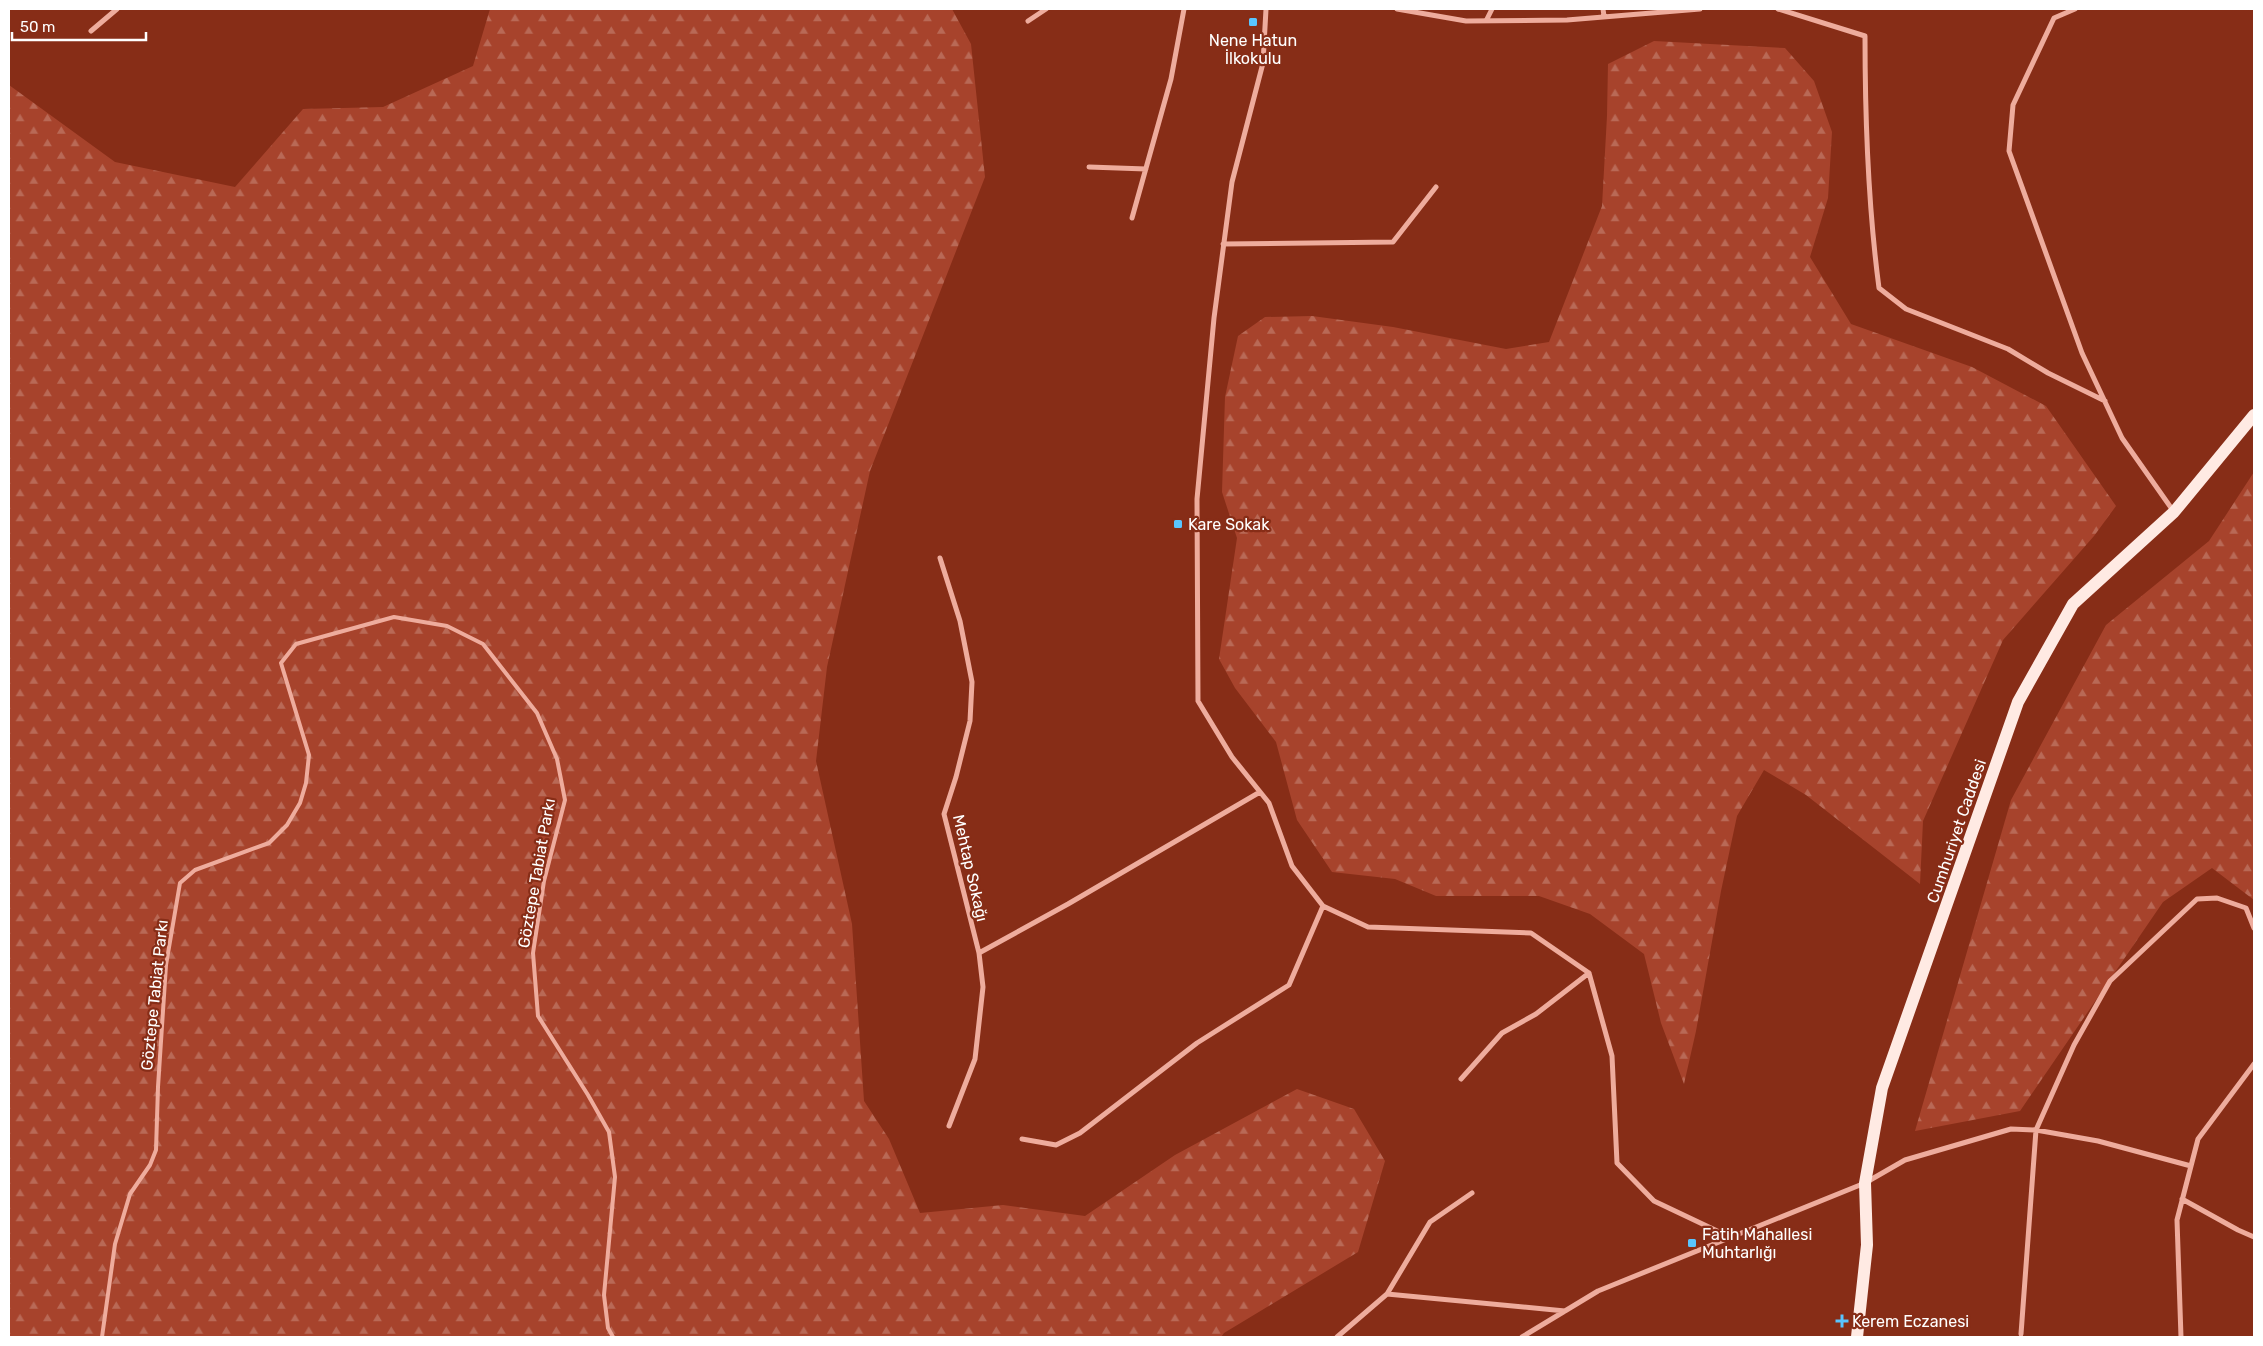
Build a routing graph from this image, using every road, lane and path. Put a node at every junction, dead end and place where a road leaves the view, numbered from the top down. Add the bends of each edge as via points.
1 (117, 9) edge
2 (1046, 9) edge
3 (1184, 9) edge
4 (1266, 9) edge
5 (1397, 9) edge
6 (1492, 9) edge
7 (1603, 9) edge
8 (1700, 9) edge
9 (1778, 9) edge
10 (2056, 9) edge
11 (2075, 9) edge
12 (1404, 10) edge
13 (1604, 16) junction
14 (2054, 18) junction
15 (1028, 21) dead end
16 (1486, 21) junction
17 (91, 31) dead end
18 (1089, 167) dead end
19 (1146, 169) junction
20 (1436, 187) dead end
21 (1132, 218) dead end
22 (1224, 244) junction
23 (2104, 401) junction
24 (2254, 415) edge
25 (2174, 512) junction
26 (940, 558) dead end
27 (1260, 792) junction
28 (1323, 906) junction
29 (2254, 928) edge
30 (979, 952) junction
31 (1589, 973) junction
32 (2254, 1064) edge
33 (1461, 1079) dead end
34 (950, 1126) dead end
35 (2036, 1130) junction
36 (1022, 1139) dead end
37 (2191, 1166) junction
38 (1865, 1183) junction
39 (1472, 1193) dead end
40 (2182, 1199) junction
41 (2254, 1236) edge
42 (1732, 1238) junction
43 (1387, 1294) junction
44 (1565, 1311) junction
45 (2021, 1334) dead end
46 (102, 1337) edge
47 (613, 1337) edge
48 (1337, 1337) edge
49 (1522, 1337) edge
50 (1857, 1337) edge
51 (2181, 1337) edge

1 - 17 street
2 - 15 street
3 - 19 street via 1170,79
4 - 22 street via 1263,63 1232,182
5 - 12 street
6 - 16 street
7 - 13 street
8 - 13 street
9 - 23 street via 1865,36 1872,236 1879,288 1906,308 2008,349
10 - 14 street
11 - 14 street
12 - 16 street via 1466,21
13 - 16 street
14 - 23 street via 2013,105 2008,151 2082,353
18 - 19 street
19 - 21 street
20 - 22 street via 1393,242
22 - 27 street via 1197,499 1198,701 1232,757
23 - 25 street via 2122,438
24 - 25 main road, Cumhuriyet Caddesi
25 - 38 main road, Cumhuriyet Caddesi via 2073,604 2018,702 1882,1088
26 - 30 street, Mehtap Sokağı via 960,622 972,682 970,721 944,814
27 - 28 street via 1269,803 1292,866
27 - 30 street
28 - 31 street via 1368,927 1531,933
28 - 36 street via 1289,985 1197,1043 1080,1133 1056,1145
29 - 35 street via 2246,908 2217,898 2197,899 2160,932 2110,981 2074,1045
30 - 34 street, Mehtap Sokağı via 983,987 975,1060
31 - 33 street via 1536,1014 1502,1033
31 - 42 street via 1612,1056 1617,1163 1654,1202
32 - 37 street via 2198,1140
35 - 37 street via 2098,1141
35 - 38 street via 2011,1130 1949,1146 1905,1160
35 - 45 street
37 - 40 street
38 - 42 street
38 - 50 main road, Cumhuriyet Caddesi via 1867,1245
39 - 43 street via 1430,1222
40 - 41 street
40 - 51 street via 2177,1220
42 - 44 street via 1598,1291
43 - 44 street
43 - 48 street
44 - 49 street
46 - 47 lane, Göztepe Tabiat Parkı via 115,1244 130,1194 150,1166 156,1150 166,965 180,883 195,870 269,843 287,825 300,803 309,755 281,663 296,644 394,617 453,628 484,644 537,713 557,759 565,800 544,881 533,953 538,1016 609,1132 615,1177 604,1295 608,1328

